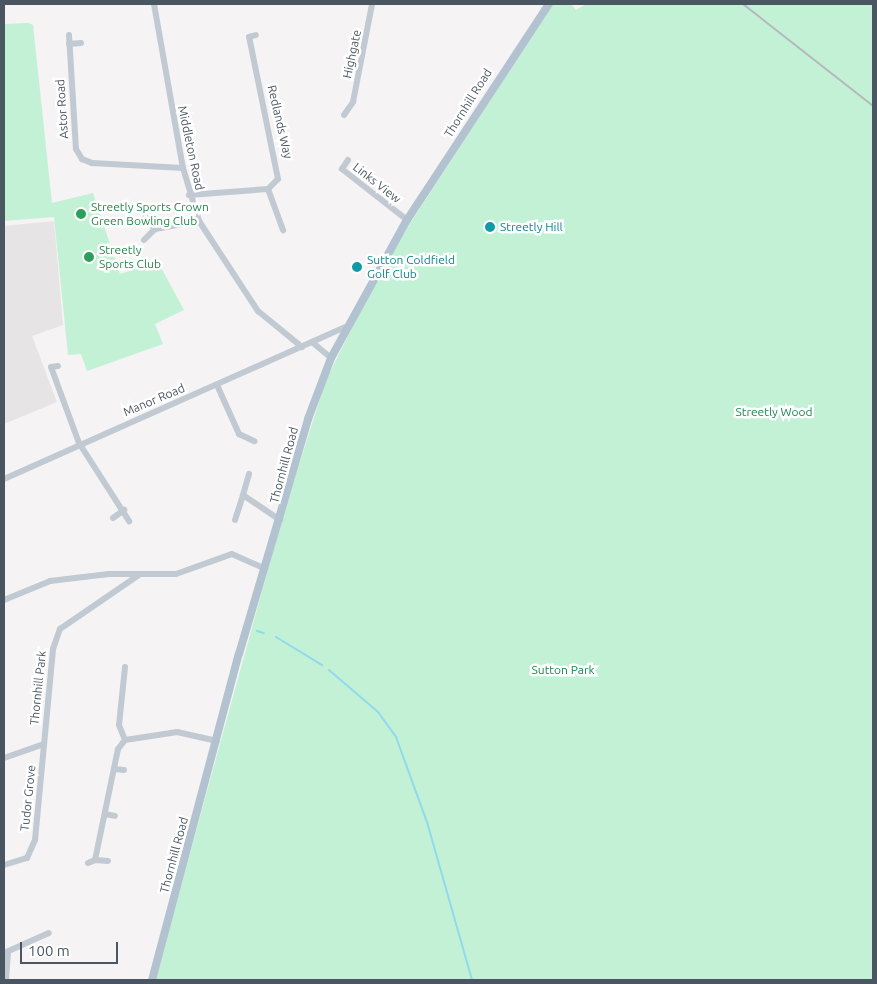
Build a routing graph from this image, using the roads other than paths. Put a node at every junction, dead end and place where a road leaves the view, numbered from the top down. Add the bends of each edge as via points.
1 (154, 4) edge
2 (372, 4) edge
3 (549, 4) edge
4 (69, 35) dead end
5 (249, 37) dead end
6 (80, 43) dead end
7 (69, 44) junction
8 (342, 103) dead end
9 (349, 108) junction
10 (344, 115) dead end
11 (348, 160) dead end
12 (183, 168) junction
13 (268, 189) junction
14 (189, 195) junction
15 (145, 217) dead end
16 (407, 220) junction
17 (199, 221) junction
18 (155, 229) junction
19 (283, 230) dead end
20 (144, 240) dead end
21 (346, 328) junction
22 (312, 342) junction
23 (302, 347) junction
24 (331, 358) junction
25 (58, 366) dead end
26 (217, 386) junction
27 (254, 440) dead end
28 (79, 443) junction
29 (249, 474) dead end
30 (4, 479) edge
31 (243, 495) junction
32 (124, 510) junction
33 (113, 518) dead end
34 (235, 520) dead end
35 (280, 520) junction
36 (129, 521) dead end
37 (264, 569) junction
38 (139, 575) junction
39 (4, 600) edge
40 (125, 667) dead end
41 (125, 740) junction
42 (217, 741) junction
43 (44, 744) junction
44 (4, 758) edge
45 (114, 769) junction
46 (124, 770) dead end
47 (105, 814) junction
48 (115, 816) dead end
49 (108, 862) dead end
50 (4, 865) edge
51 (49, 934) dead end
52 (6, 953) edge
53 (6, 980) edge
54 (152, 980) edge

1 - 12 street, Middleton Road
2 - 9 street, Highgate
3 - 16 main road, Thornhill Road
4 - 7 street, Astor Road
5 - 13 street, Redlands Way via 278,164 278,179
6 - 7 street
7 - 12 street, Astor Road via 76,149 82,159 92,163
8 - 9 street
9 - 10 street, Highgate
11 - 16 street, Links View via 342,170
12 - 14 street, Middleton Road
13 - 14 street
13 - 19 street
14 - 17 street, Middleton Road
15 - 18 street
16 - 21 main road, Thornhill Road
17 - 18 street
17 - 23 street, Middleton Road via 258,311
18 - 20 street
21 - 22 street, Manor Road
21 - 24 main road, Thornhill Road
22 - 23 street, Manor Road
22 - 24 street
23 - 26 street, Manor Road
24 - 35 main road, Thornhill Road
25 - 28 street via 51,367
26 - 27 street via 239,434
26 - 28 street, Manor Road
28 - 30 street, Manor Road
28 - 32 street
29 - 31 street
31 - 34 street
31 - 35 street
32 - 33 street
32 - 36 street
35 - 37 main road, Thornhill Road
37 - 38 street via 232,554 176,574
37 - 42 main road, Thornhill Road
38 - 39 street via 50,582
38 - 43 street, Thornhill Park via 60,629 53,649
40 - 41 street via 127,690 119,725
41 - 42 street via 177,732
41 - 45 street
42 - 54 main road, Thornhill Road
43 - 44 street, Thornhill Park
43 - 50 street, Tudor Grove via 35,840 27,858
45 - 46 street
45 - 47 street
47 - 48 street
47 - 49 street via 92,862
51 - 52 street via 42,941
52 - 53 street

